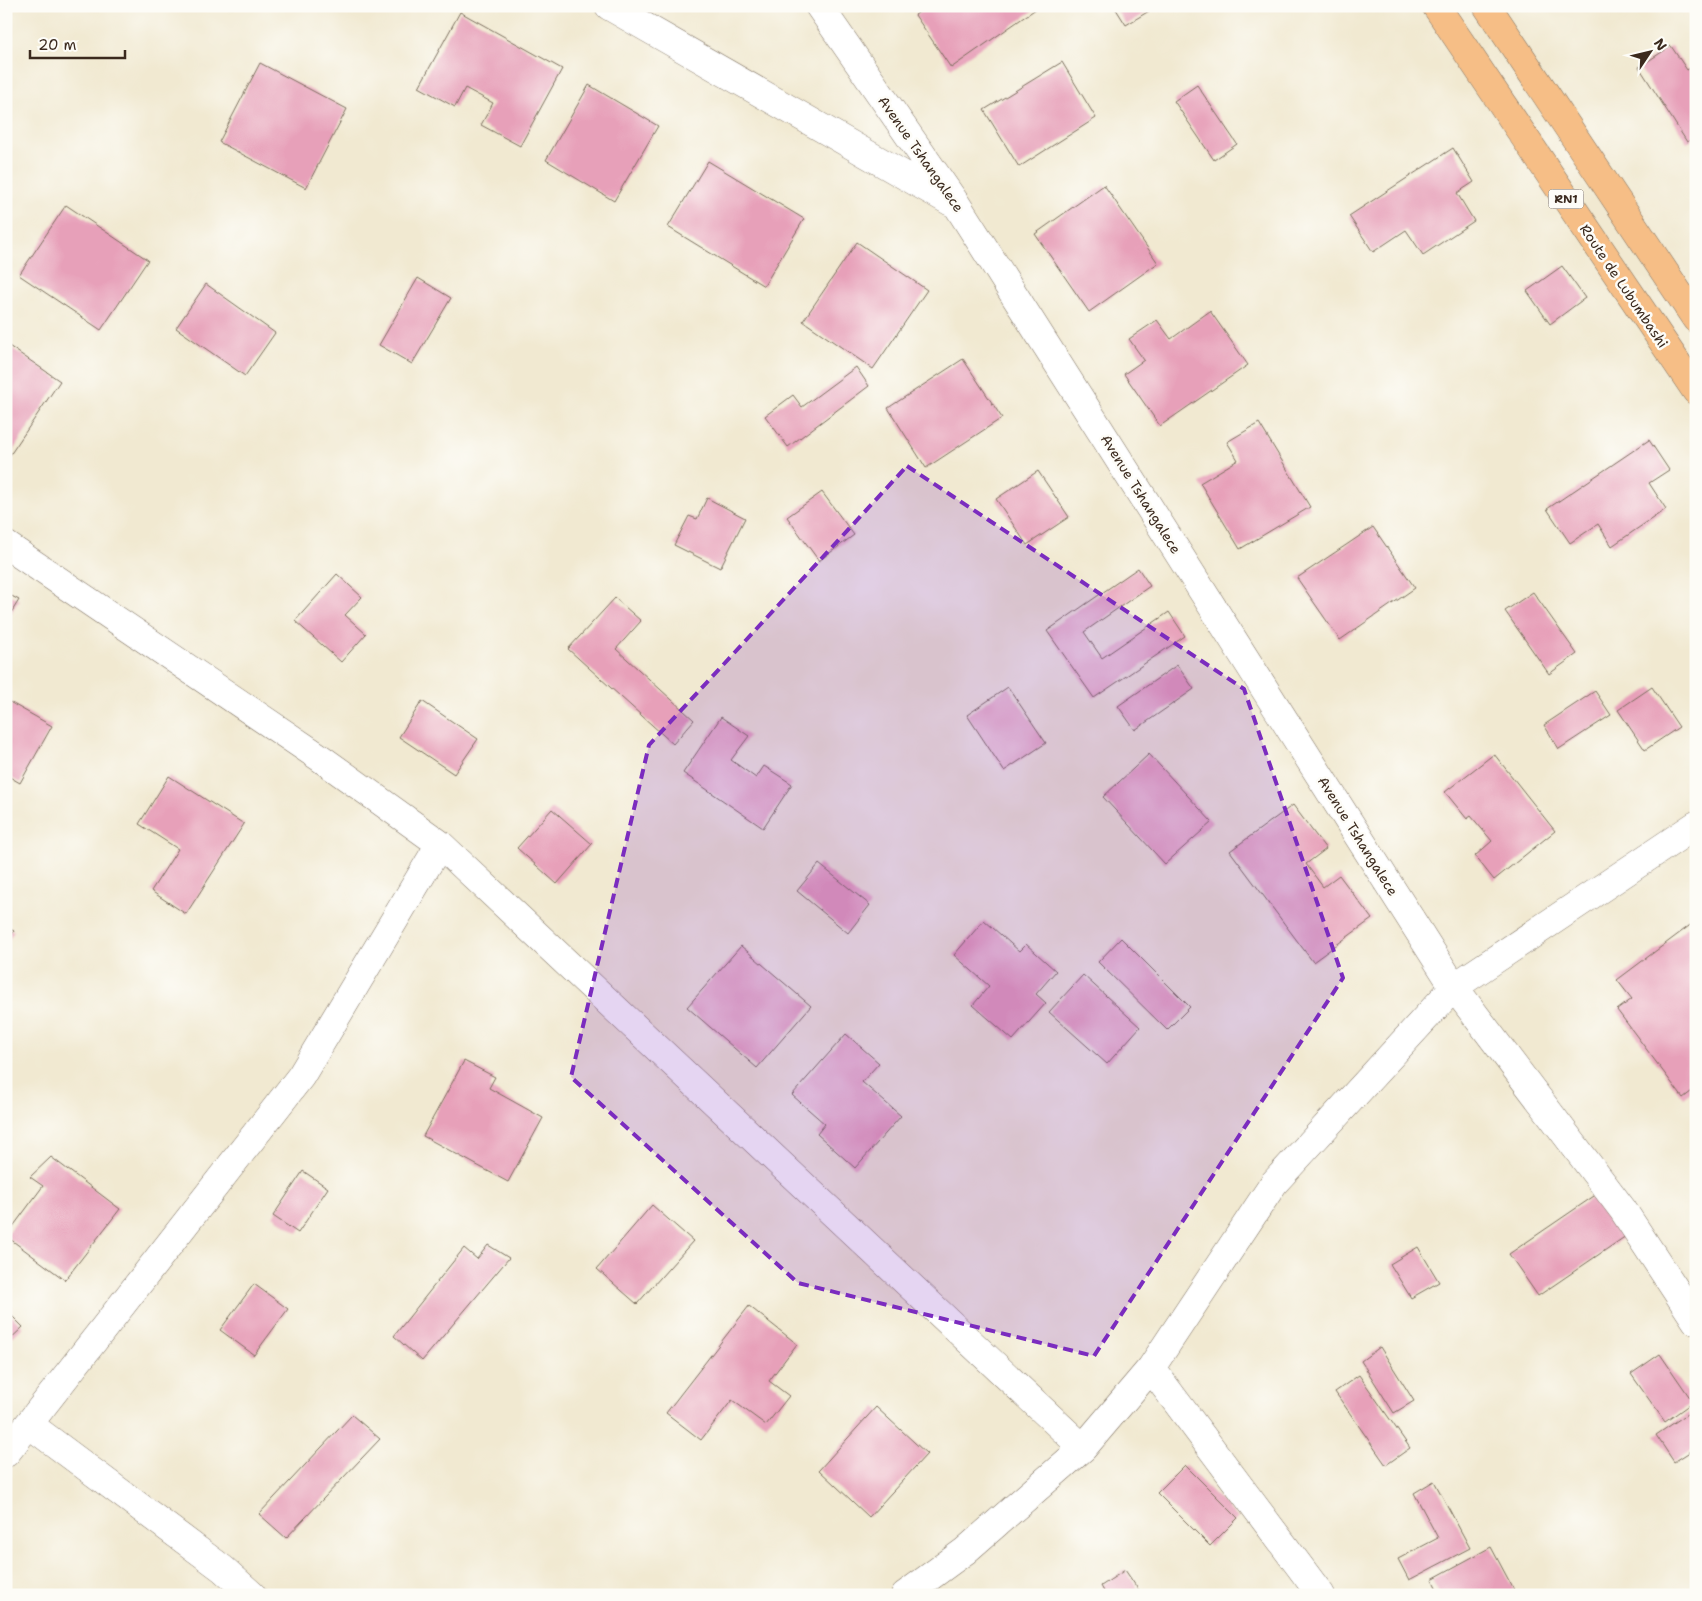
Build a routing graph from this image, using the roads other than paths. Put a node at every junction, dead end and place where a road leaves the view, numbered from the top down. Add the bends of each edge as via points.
1 (609, 6) edge
2 (819, 6) edge
3 (1436, 6) edge
4 (1487, 6) edge
5 (957, 205) junction
6 (1696, 319) edge
7 (1696, 391) edge
8 (6, 545) edge
9 (1696, 825) edge
10 (440, 844) junction
11 (1454, 987) junction
12 (1696, 1321) edge
13 (1151, 1368) junction
14 (30, 1425) junction
15 (1083, 1448) junction
16 (6, 1453) edge
17 (252, 1595) edge
18 (905, 1595) edge
19 (1321, 1595) edge

1 - 5 street
2 - 5 street, Avenue Tshangalece
3 - 7 highway, Route de Lubumbashi / RN1
4 - 6 highway
5 - 11 street, Avenue Tshangalece
8 - 10 street via 319,757
9 - 11 street
10 - 14 street via 301,1076
10 - 15 street
11 - 12 street, Avenue Tshangalece via 1623,1210
11 - 13 street via 1274,1183
13 - 15 street
13 - 19 street
14 - 16 street
14 - 17 street
15 - 18 street via 965,1551

